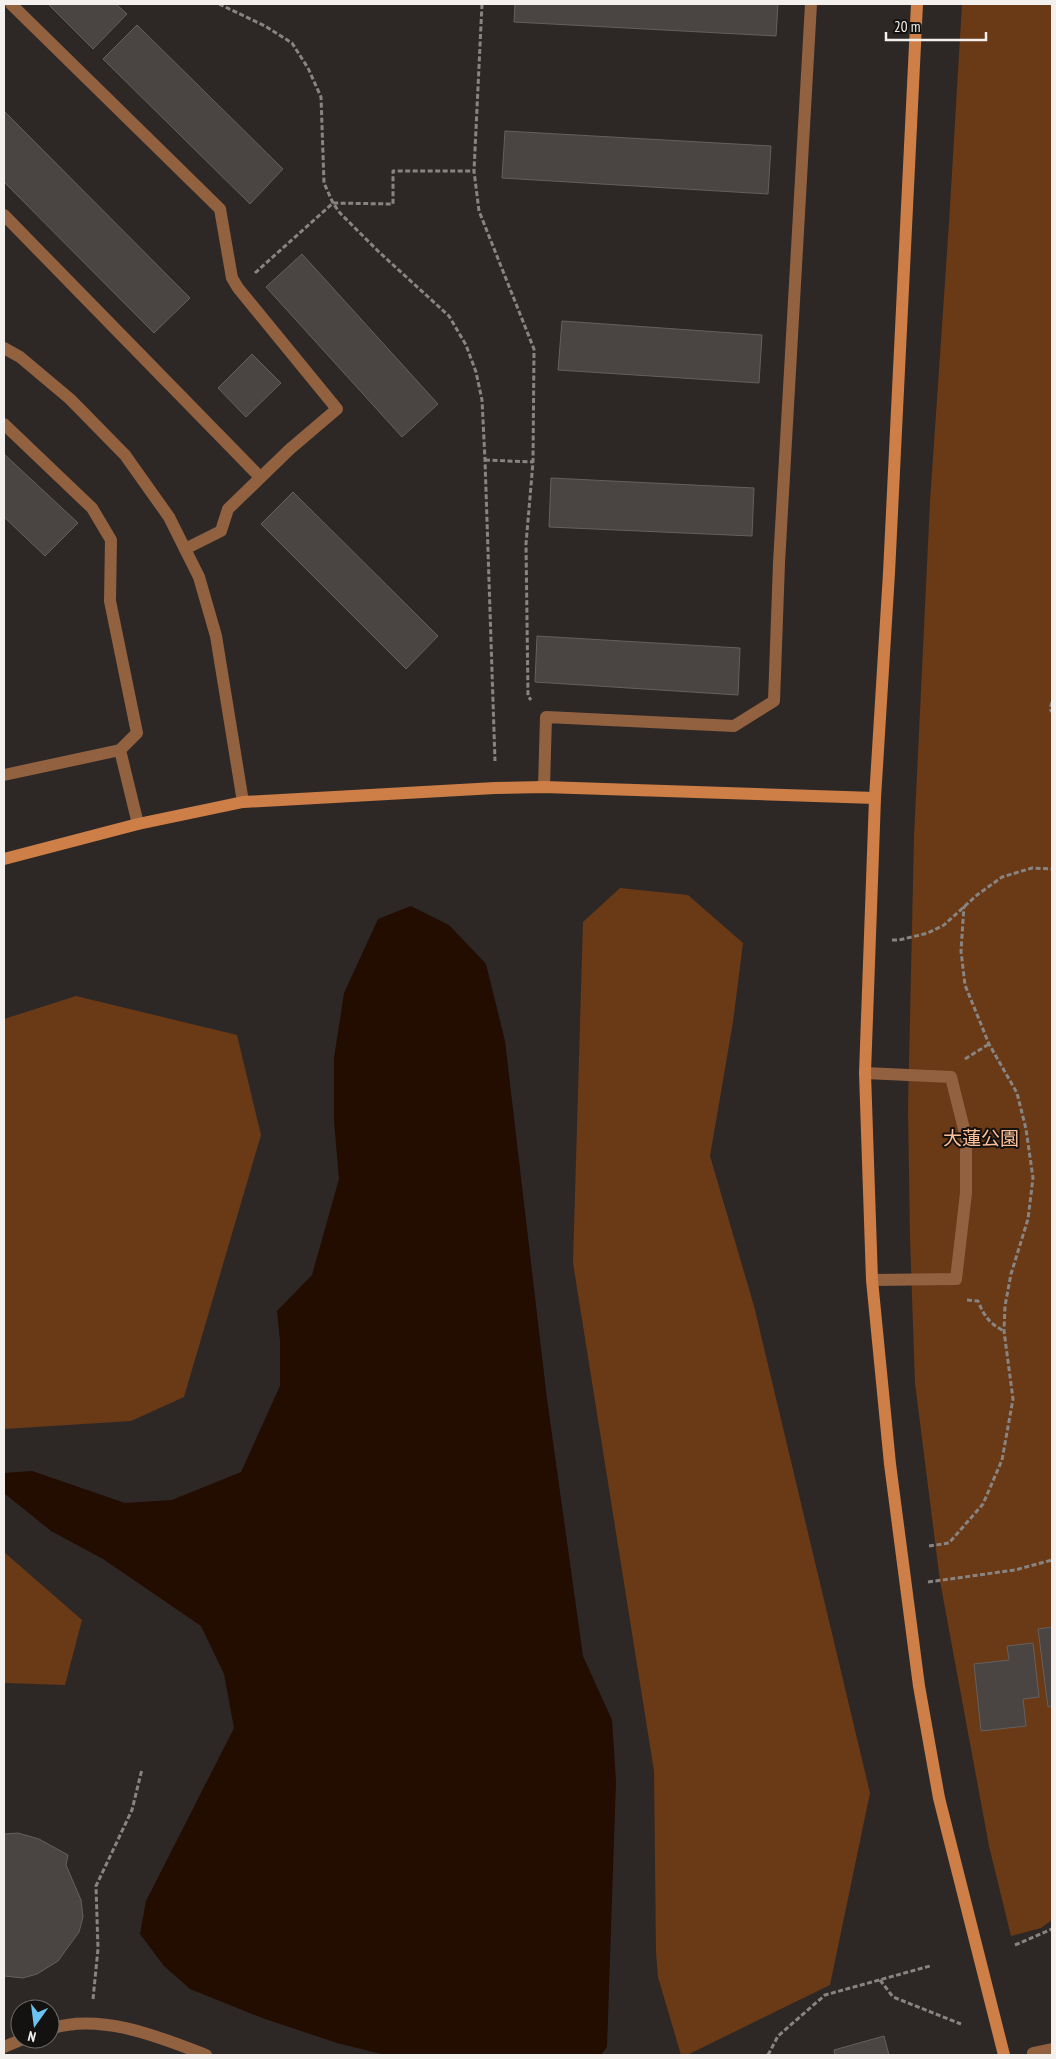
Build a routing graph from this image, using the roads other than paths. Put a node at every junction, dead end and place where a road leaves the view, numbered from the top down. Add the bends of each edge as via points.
1 (11, 4) edge
2 (810, 4) edge
3 (917, 4) edge
4 (4, 215) edge
5 (4, 348) edge
6 (4, 424) edge
7 (260, 477) junction
8 (185, 549) junction
9 (120, 750) junction
10 (4, 775) edge
11 (544, 787) junction
12 (875, 798) junction
13 (243, 802) junction
14 (138, 824) junction
15 (4, 859) edge
16 (866, 1073) junction
17 (872, 1280) junction
18 (60, 2026) edge
19 (1052, 2049) edge
20 (1033, 2053) dead end
21 (206, 2055) edge
22 (1004, 2055) edge

1 - 7 street via 220,209 232,278 337,409
2 - 11 street via 774,701 734,726 546,717
3 - 12 street
4 - 7 street
5 - 8 street via 20,357 70,399 125,455 169,517
6 - 9 street via 92,508 111,540 110,601 137,733
7 - 8 street via 228,509 221,531
8 - 13 street via 199,577 216,636
9 - 10 street
9 - 14 street
11 - 12 street
11 - 13 street
12 - 16 street
13 - 14 street
14 - 15 street
16 - 17 street
16 - 17 street via 951,1077 966,1137 966,1193 956,1280
17 - 22 street via 890,1464 919,1686 939,1798
18 - 21 street via 91,2022 160,2037
19 - 20 street

